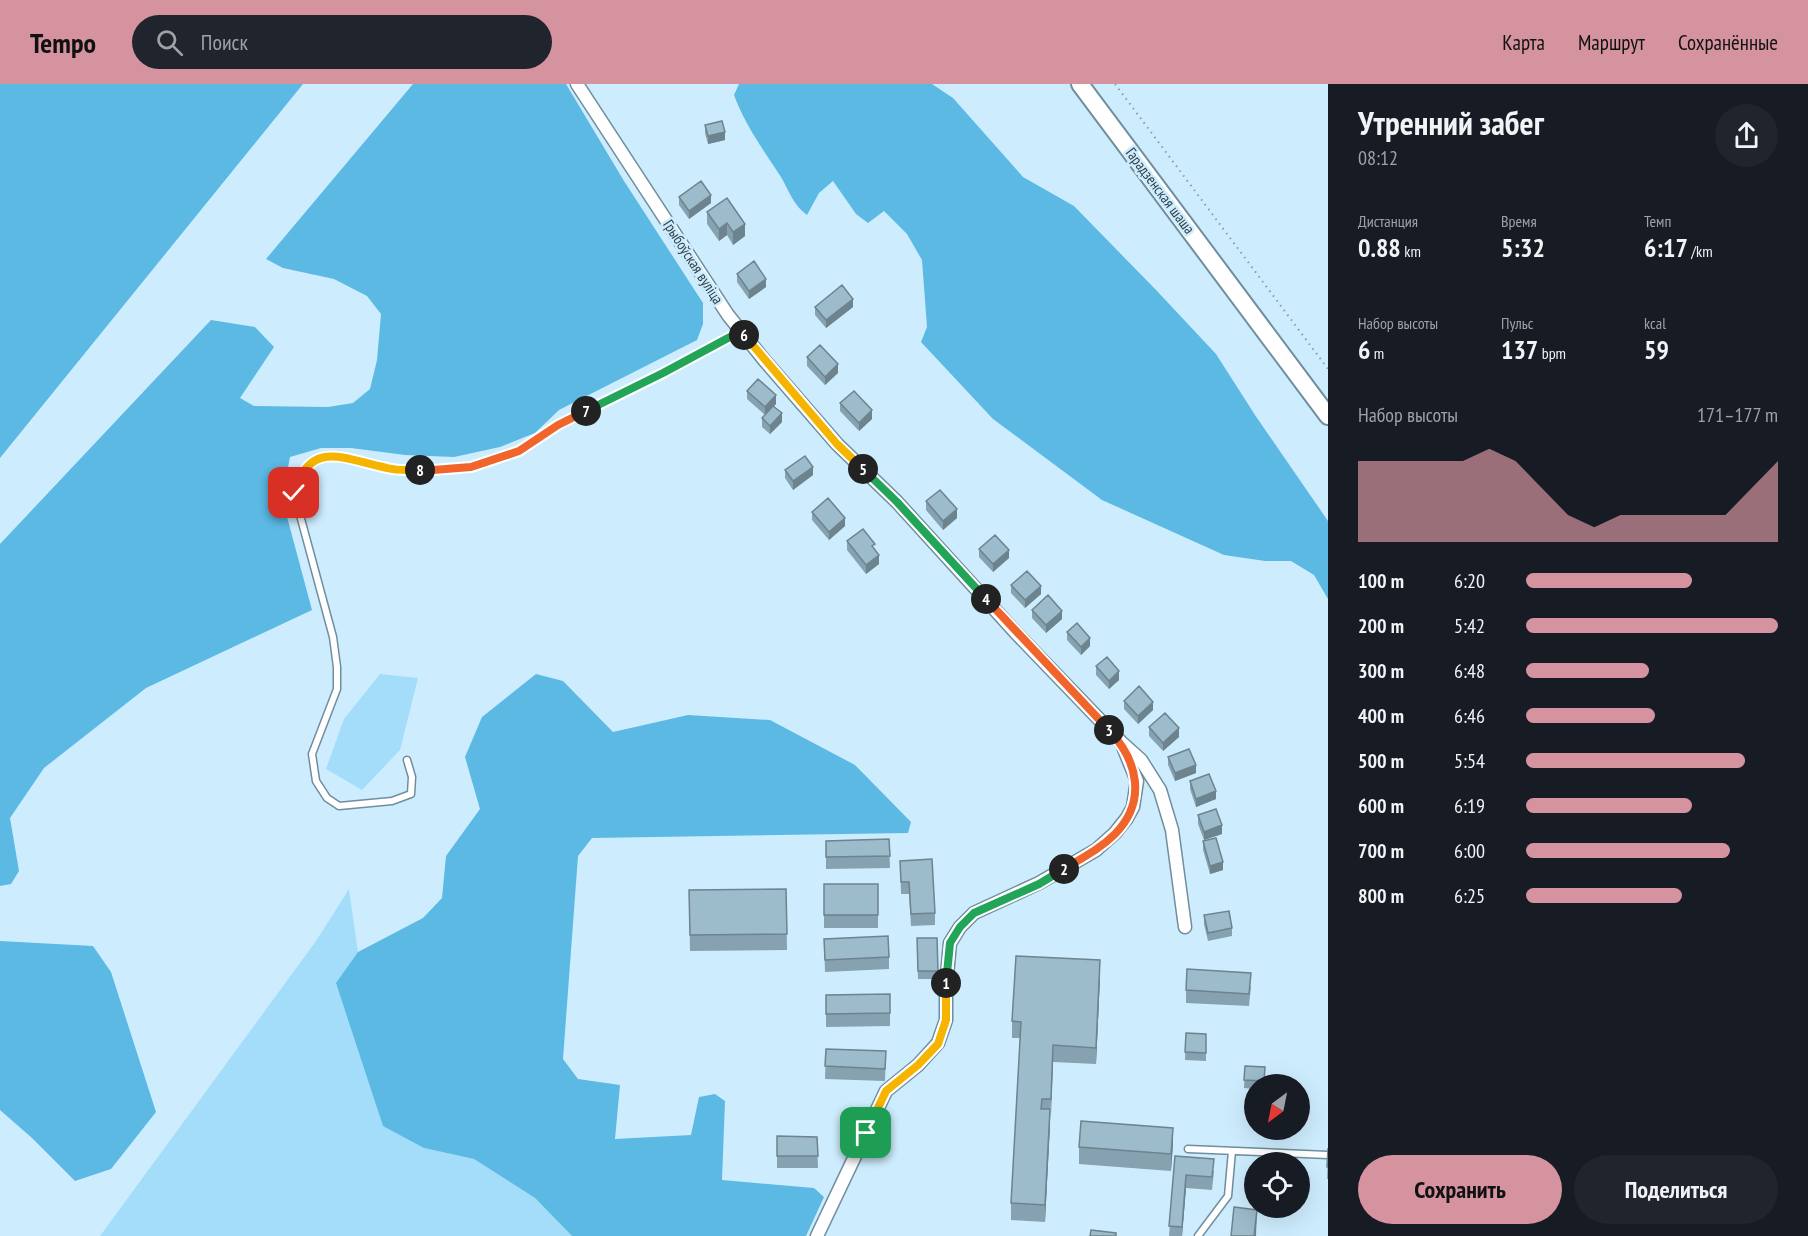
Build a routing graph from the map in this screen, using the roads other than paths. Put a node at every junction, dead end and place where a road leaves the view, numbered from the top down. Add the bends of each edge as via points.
1 (577, 84) edge
2 (1080, 84) edge
3 (741, 331) junction
4 (1328, 416) edge
5 (1120, 742) junction
6 (407, 760) dead end
7 (1185, 927) dead end
8 (1188, 1149) dead end
9 (1232, 1151) junction
10 (1328, 1155) edge
11 (817, 1236) edge
12 (1198, 1236) edge

1 - 3 street, Грыбоўская вуліца
2 - 4 main road, Гарадзенская шаша
3 - 5 street, Грыбоўская вуліца via 837,444 897,502
3 - 6 lane via 558,425 519,451 471,467 388,469 329,456 304,469 294,493 333,637 337,667 337,689 312,754 316,781 327,798 339,806 392,801 411,794
5 - 7 street, Грыбоўская вуліца via 1141,760 1161,790 1172,830
5 - 11 street via 1137,781 1127,818 1096,850 1039,884 974,913 960,927 950,943 946,1020 938,1044 886,1091
8 - 9 lane
9 - 10 lane
9 - 12 lane via 1228,1196

